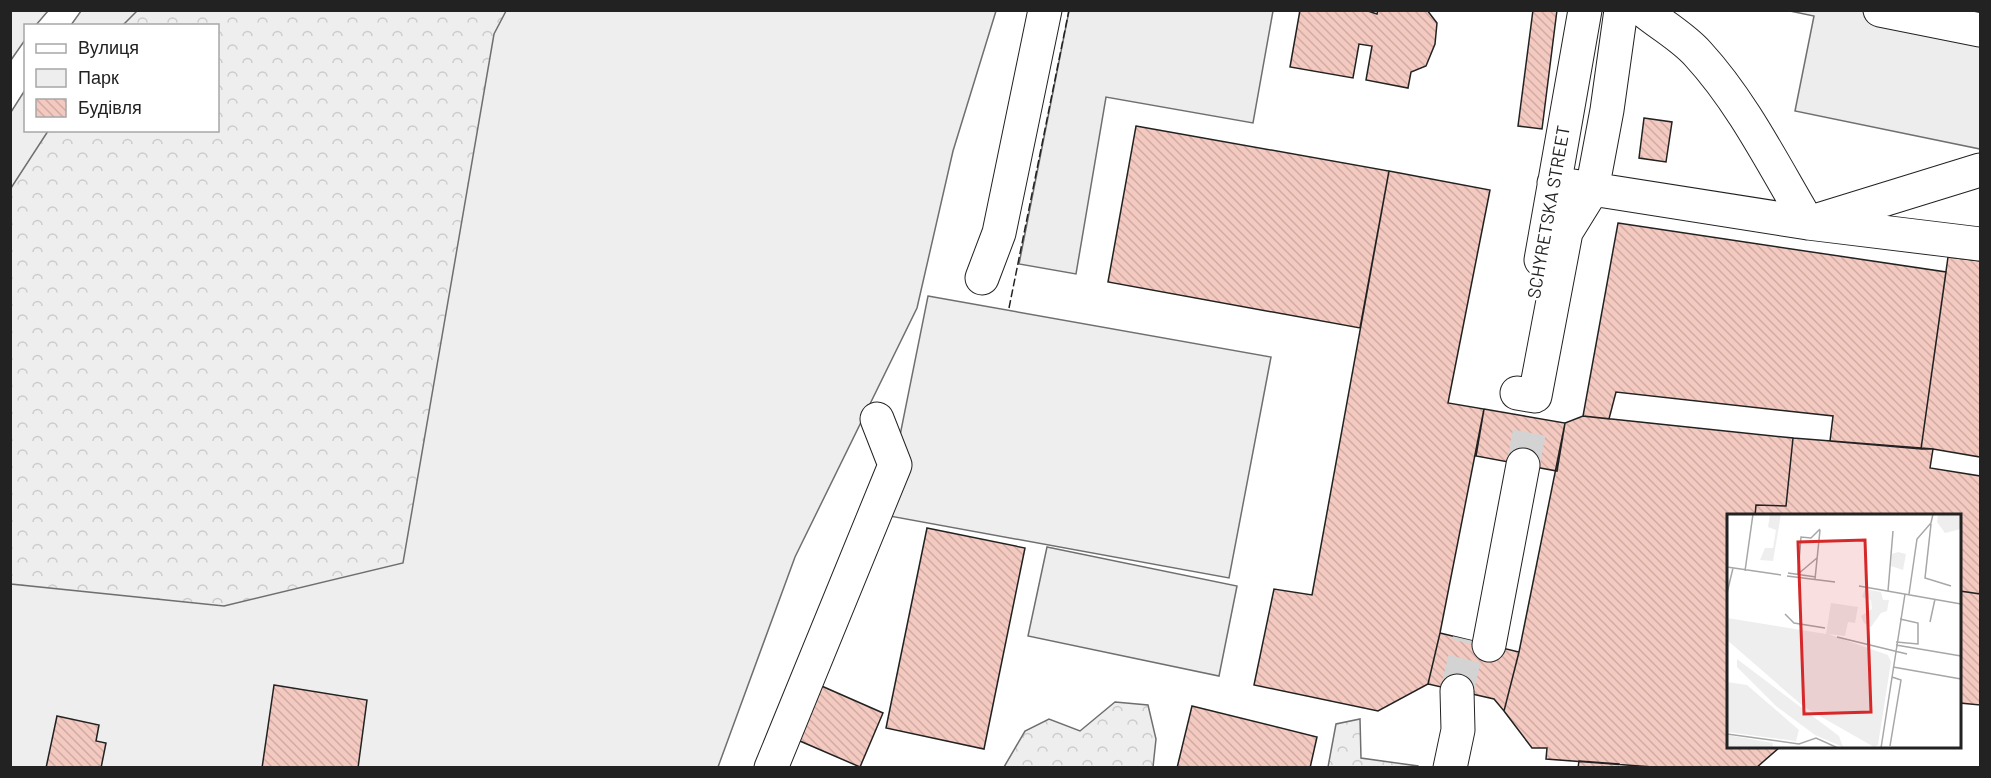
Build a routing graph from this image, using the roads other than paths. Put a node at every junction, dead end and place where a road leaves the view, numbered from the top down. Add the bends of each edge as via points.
1 (1045, 10) edge
2 (1585, 10) edge
3 (1621, 10) edge
4 (1644, 10) edge
5 (1880, 10) edge
6 (1980, 30) edge
7 (1980, 170) edge
8 (1554, 183) junction
9 (1592, 190) junction
10 (1808, 223) junction
11 (1980, 244) edge
12 (982, 278) dead end
13 (877, 419) dead end
14 (1514, 463) tunnel mouth
15 (1479, 642) tunnel mouth
16 (1467, 693) tunnel mouth
17 (771, 768) edge
18 (1450, 768) edge

1 - 12 street via 999,233
2 - 8 street, SCHYRETSKA STREET
3 - 9 street
4 - 10 street via 1696,51 1722,82
5 - 6 street
7 - 10 street
8 - 9 street
8 - 9 street, SCHYRETSKA STREET via 1524,405 1566,232
9 - 10 street
10 - 11 street
13 - 17 street via 895,465
14 - 15 street
16 - 18 street

